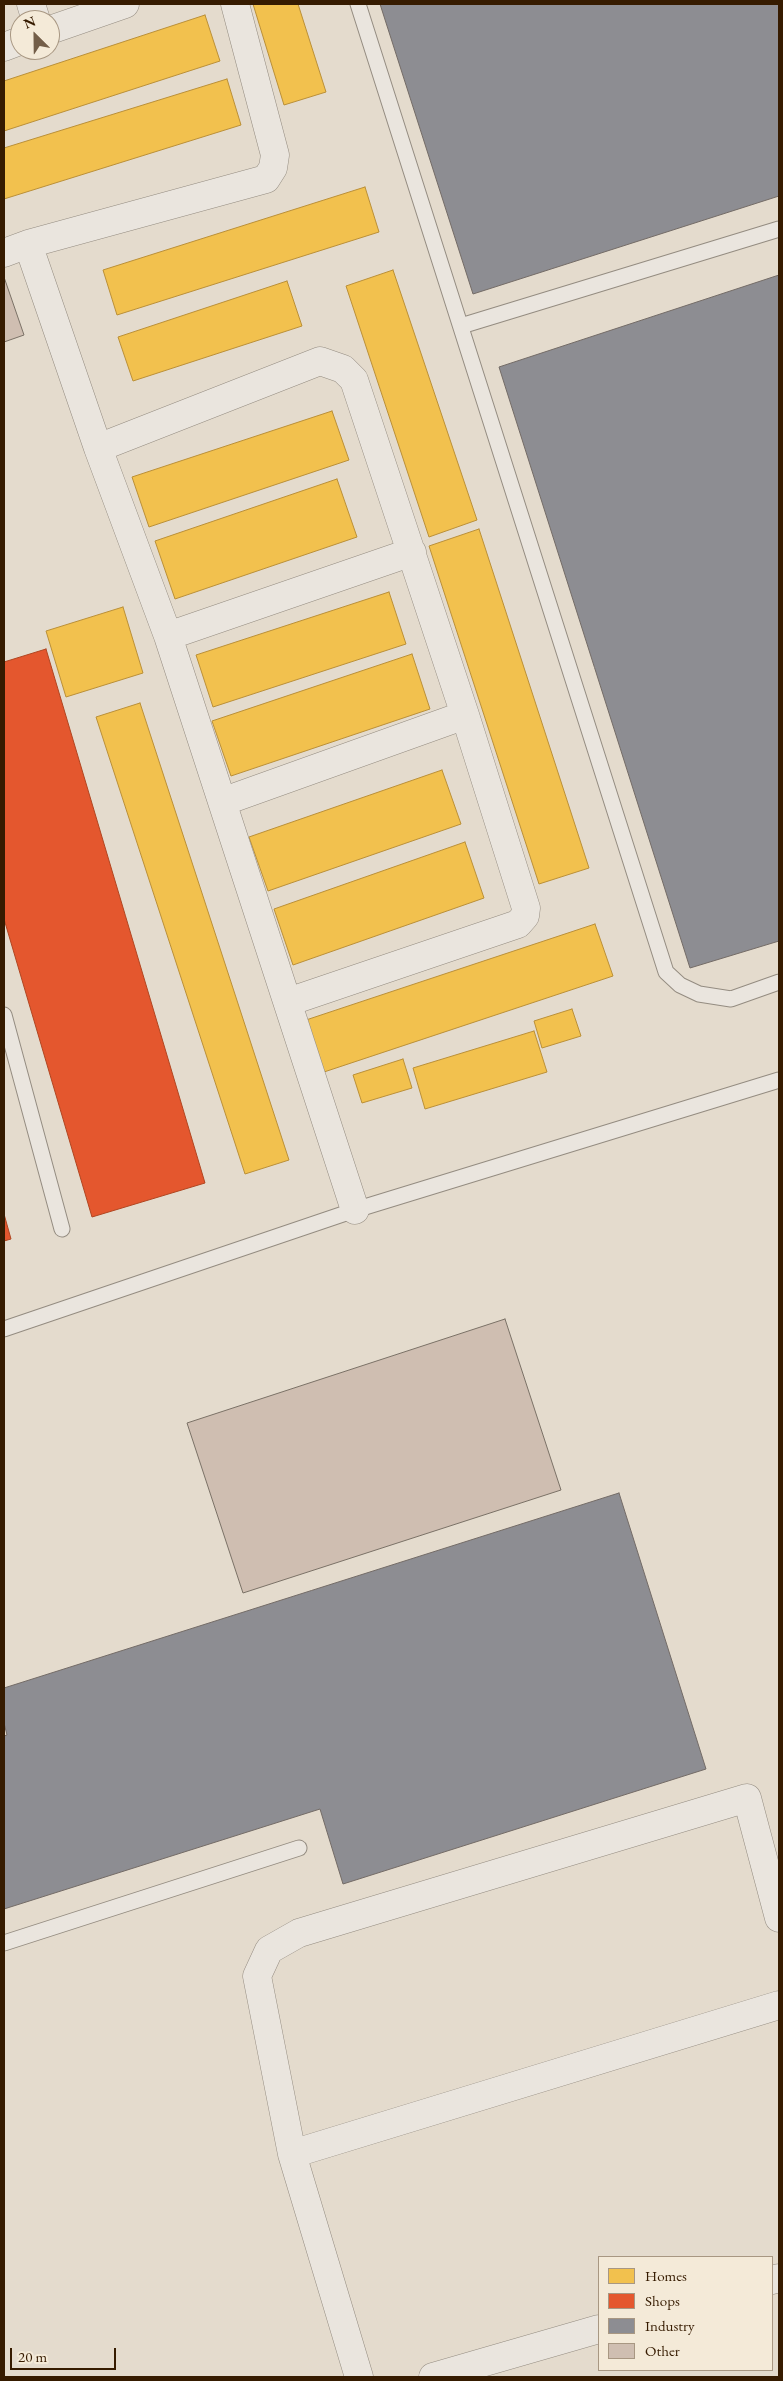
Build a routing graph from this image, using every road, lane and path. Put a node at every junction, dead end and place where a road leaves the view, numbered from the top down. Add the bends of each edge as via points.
1 (125, 4) edge
2 (235, 4) edge
3 (358, 4) edge
4 (60, 27) edge
5 (779, 229) edge
6 (16, 248) edge
7 (461, 326) junction
8 (98, 448) junction
9 (412, 552) junction
10 (168, 636) junction
11 (465, 715) junction
12 (222, 802) junction
13 (779, 982) edge
14 (288, 1002) junction
15 (4, 1015) edge
16 (779, 1080) edge
17 (355, 1210) junction
18 (62, 1228) dead end
19 (4, 1329) edge
20 (299, 1848) dead end
21 (779, 1918) edge
22 (4, 1943) edge
23 (779, 2004) edge
24 (292, 2154) junction
25 (598, 2329) edge
26 (359, 2377) edge
27 (433, 2377) edge

1 - 4 street
2 - 6 street via 275,155 273,168 266,179
3 - 7 lane
5 - 7 lane
6 - 8 street
7 - 13 lane via 666,972 680,985 699,994 731,999
8 - 9 street via 320,361 335,365 354,380
8 - 10 street
9 - 10 street
9 - 11 street
10 - 12 street
11 - 12 street
11 - 14 street via 526,908 525,916 518,924
12 - 14 street
14 - 17 street
15 - 18 lane
16 - 17 lane
17 - 19 lane
20 - 22 lane
21 - 24 street via 747,1798 299,1933 269,1950 258,1976
23 - 24 street
24 - 26 street
25 - 27 street

